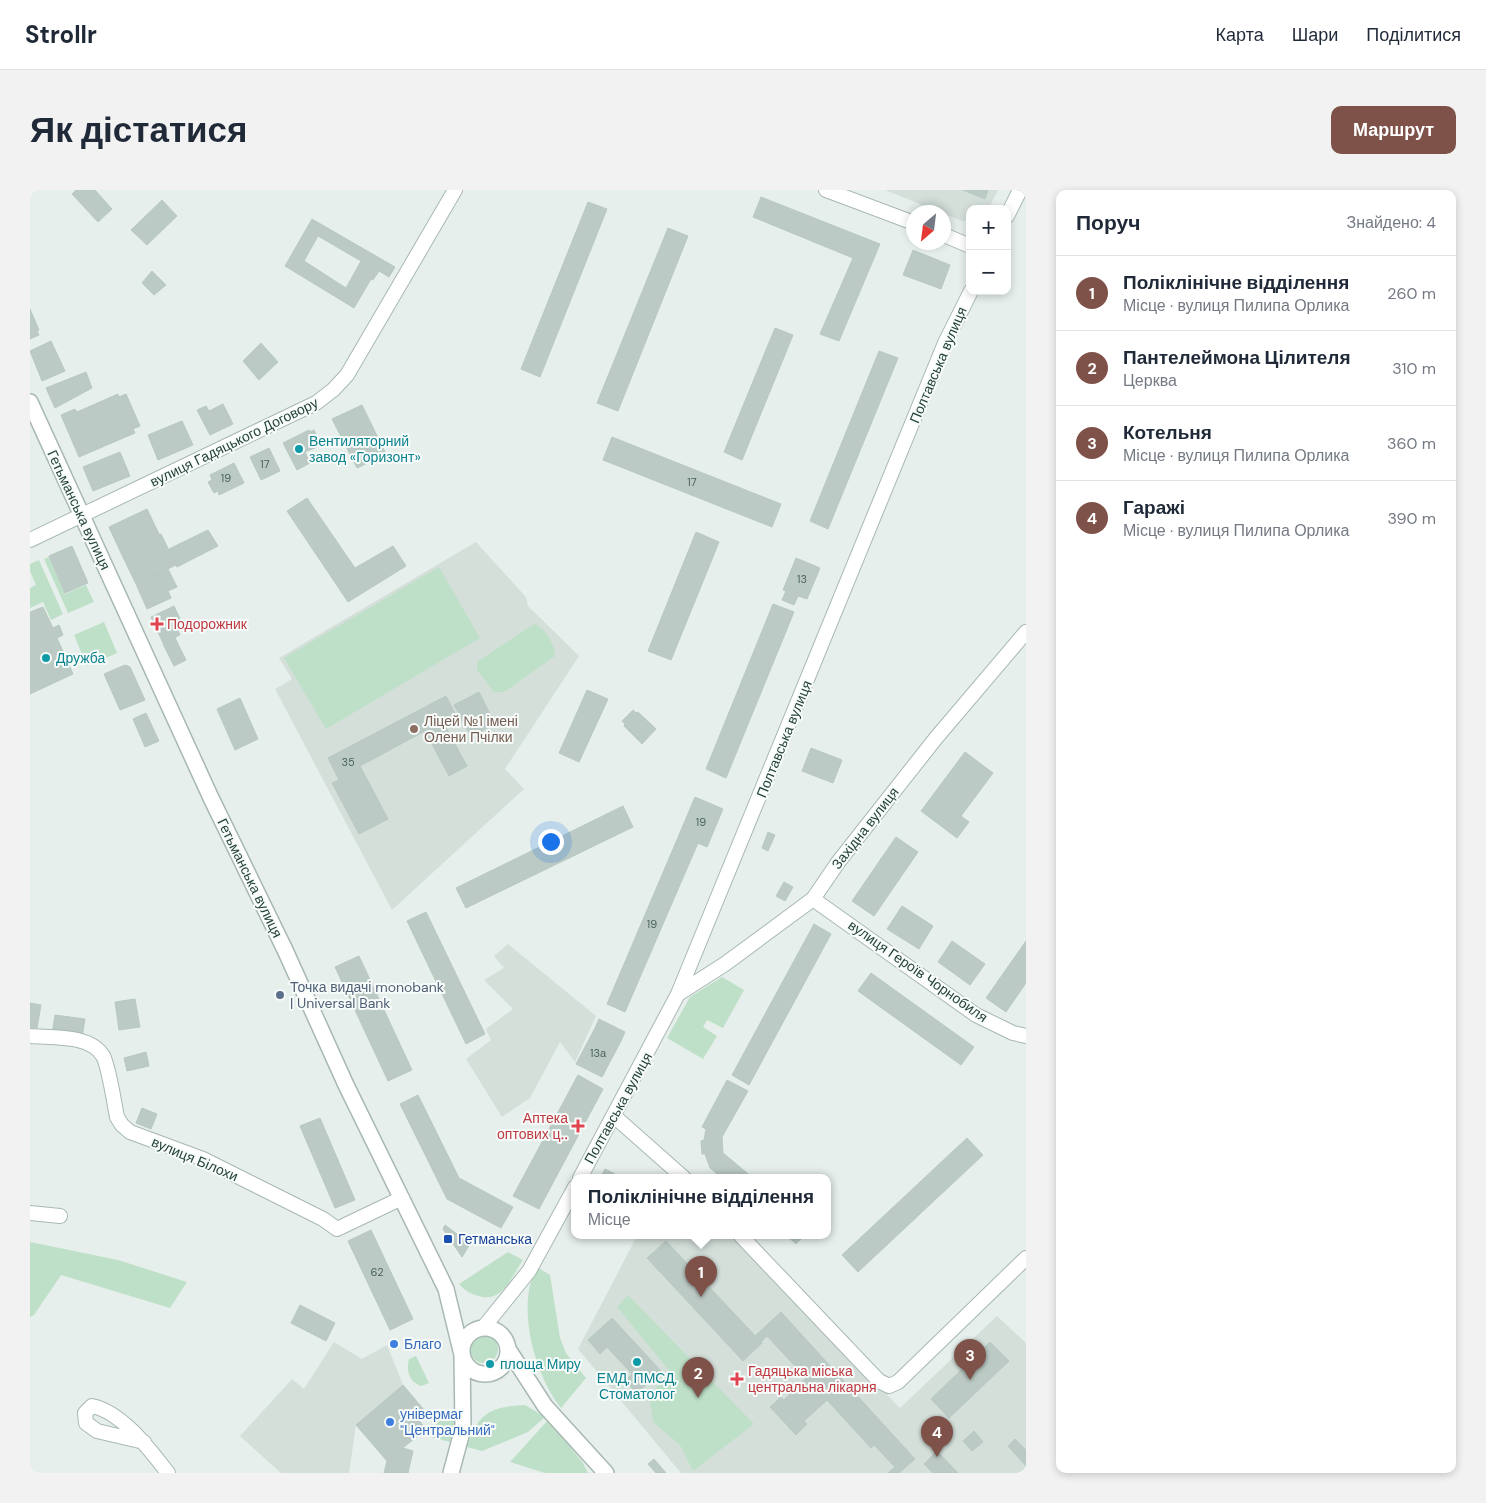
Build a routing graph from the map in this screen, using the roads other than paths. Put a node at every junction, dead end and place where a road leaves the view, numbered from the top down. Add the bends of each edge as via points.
1 (456, 190) edge
2 (826, 190) edge
3 (1020, 190) edge
4 (1011, 208) edge
5 (906, 220) edge
6 (951, 238) edge
7 (966, 244) edge
8 (969, 295) edge
9 (30, 402) edge
10 (81, 516) junction
11 (30, 540) edge
12 (1026, 632) edge
13 (813, 899) junction
14 (678, 994) junction
15 (30, 1036) edge
16 (1026, 1036) edge
17 (614, 1116) junction
18 (582, 1174) edge
19 (679, 1174) edge
20 (571, 1194) edge
21 (402, 1198) junction
22 (30, 1213) edge
23 (60, 1216) dead end
24 (745, 1239) edge
25 (1026, 1258) edge
26 (483, 1328) junction
27 (508, 1349) junction
28 (462, 1355) junction
29 (144, 1442) dead end
30 (603, 1471) edge
31 (168, 1473) edge
32 (451, 1473) edge

1 - 10 street, вулиця Гадяцького Договору via 347,375 333,390 316,403
2 - 5 street
3 - 4 street
6 - 7 street
8 - 14 street, Полтавська вулиця via 945,343
9 - 10 street, Гетьманська вулиця
10 - 11 street, вулиця Гадяцького Договору
10 - 21 street, Гетьманська вулиця via 346,1085
12 - 13 street, Західна вулиця via 839,860
13 - 14 street, Західна вулиця via 725,964
13 - 16 street, вулиця Героїв Чорнобиля via 976,1015
14 - 17 street, Полтавська вулиця
15 - 21 street, вулиця Білохи via 80,1040 93,1046 103,1056 117,1117 130,1132 203,1159 337,1229
17 - 18 street, Полтавська вулиця
17 - 19 street
20 - 26 street via 529,1271
21 - 28 street, Гетьманська вулиця via 448,1295
22 - 23 street
24 - 25 street via 879,1381 888,1386 898,1382
26 - 27 street via 498,1332
26 - 28 street via 466,1338
27 - 28 street via 505,1362 489,1374 471,1369
27 - 30 street via 545,1406
28 - 32 street via 464,1428
29 - 31 street

